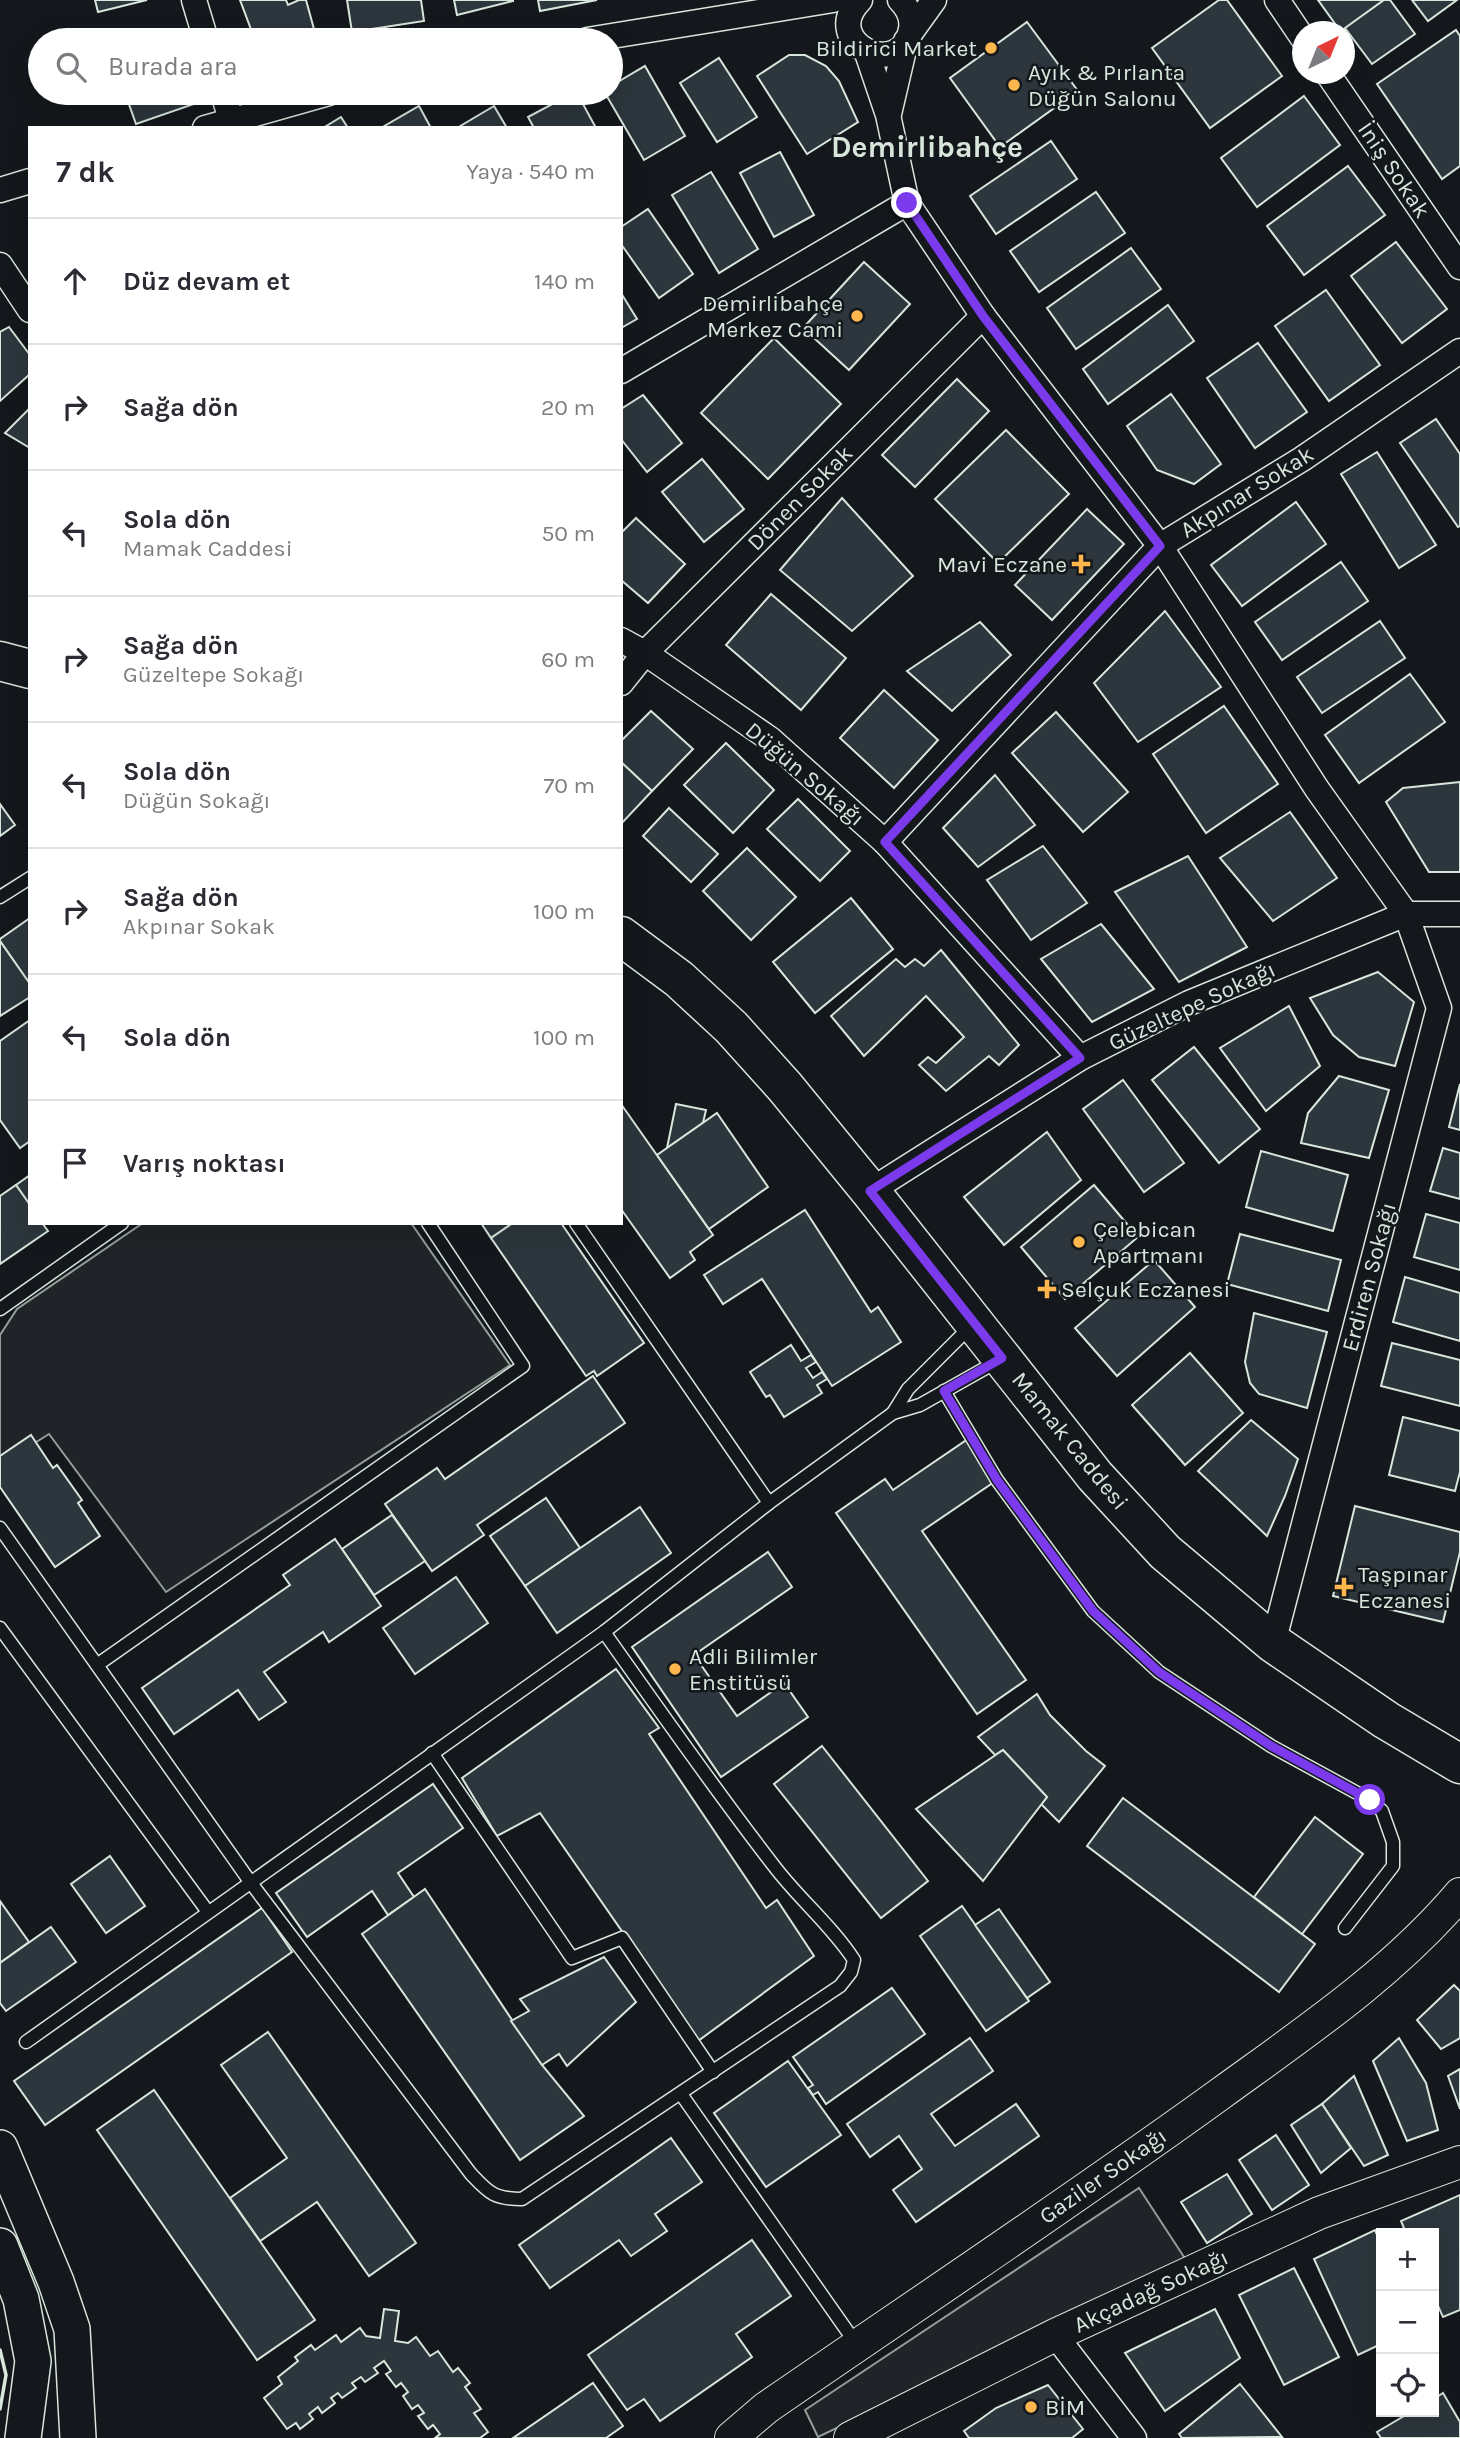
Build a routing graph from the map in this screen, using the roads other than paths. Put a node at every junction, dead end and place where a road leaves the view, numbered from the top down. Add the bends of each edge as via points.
1 (194, 0) edge
2 (860, 0) edge
3 (901, 0) edge
4 (934, 0) edge
5 (1277, 0) edge
6 (824, 1) edge
7 (1292, 21) edge
8 (202, 28) edge
9 (623, 34) edge
10 (909, 36) junction
11 (860, 45) junction
12 (1335, 84) edge
13 (227, 105) edge
14 (285, 105) edge
15 (888, 115) junction
16 (231, 120) junction
17 (212, 126) edge
18 (28, 182) edge
19 (0, 190) edge
20 (907, 203) junction
21 (0, 265) edge
22 (1460, 267) edge
23 (28, 307) edge
24 (983, 316) junction
25 (1460, 351) edge
26 (623, 370) edge
27 (1160, 546) junction
28 (623, 641) edge
29 (645, 653) junction
30 (0, 661) edge
31 (28, 668) edge
32 (623, 680) edge
33 (885, 842) junction
34 (28, 879) edge
35 (0, 897) edge
36 (1406, 914) junction
37 (1460, 914) edge
38 (623, 937) edge
39 (1080, 1058) junction
40 (870, 1191) junction
41 (119, 1225) edge
42 (430, 1225) edge
43 (577, 1225) edge
44 (0, 1309) edge
45 (974, 1323) junction
46 (1002, 1358) junction
47 (944, 1391) junction
48 (893, 1413) junction
49 (769, 1503) junction
50 (1, 1530) edge
51 (0, 1628) edge
52 (604, 1632) junction
53 (1273, 1643) junction
54 (97, 1665) junction
55 (432, 1754) junction
56 (1460, 1764) edge
57 (251, 1882) junction
58 (1460, 1894) edge
59 (208, 1912) junction
60 (1345, 1928) dead end
61 (26, 2042) dead end
62 (713, 2073) junction
63 (681, 2094) junction
64 (0, 2148) edge
65 (1460, 2162) edge
66 (0, 2246) edge
67 (1055, 2335) junction
68 (857, 2345) junction
69 (23, 2438) edge
70 (78, 2438) edge
71 (731, 2438) edge
72 (850, 2438) edge
73 (1134, 2438) edge

1 - 8 street
2 - 11 street via 849,19
3 - 10 street via 909,11
4 - 10 street
5 - 7 street
6 - 9 street
6 - 11 street
10 - 11 street via 899,50 889,54
10 - 15 street
11 - 15 street
12 - 22 street, İniş Sokak
13 - 16 street
14 - 16 street
15 - 20 street
16 - 17 street
18 - 19 street
20 - 24 street, Erdiren Sokağı
20 - 26 street
21 - 23 street
24 - 27 street, Erdiren Sokağı
24 - 29 street, Dönen Sokak
25 - 27 street, Akpınar Sokak via 1302,459
27 - 33 street, Akpınar Sokak
27 - 36 street, Erdiren Sokağı via 1317,789
28 - 29 street, Düğün Sokağı
29 - 32 street, Dönen Sokak
29 - 33 street, Düğün Sokağı via 770,740
30 - 31 main road
33 - 39 street, Düğün Sokağı
34 - 35 lane
36 - 37 street, Güzeltepe Sokağı
36 - 39 street, Güzeltepe Sokağı via 1189,1003
36 - 53 street, Erdiren Sokağı via 1439,1009
38 - 40 main road, Mamak Caddesi via 679,979 731,1027
39 - 40 street, Güzeltepe Sokağı
40 - 45 main road, Mamak Caddesi
41 - 44 lane
42 - 54 lane via 523,1366
43 - 49 lane
45 - 46 main road, Mamak Caddesi
45 - 48 lane via 908,1389
46 - 47 lane
46 - 53 main road, Mamak Caddesi via 1095,1476 1165,1552
47 - 48 lane
47 - 60 lane via 997,1480 1093,1611 1159,1672 1271,1746 1382,1811 1393,1842 1393,1866
48 - 49 lane
49 - 52 lane
50 - 54 lane
51 - 59 lane
52 - 55 lane
52 - 62 lane via 768,1859 854,1960 840,1986
53 - 56 main road, Mamak Caddesi via 1385,1720
54 - 57 lane
55 - 57 lane
55 - 62 lane via 572,1958 622,1938
57 - 59 lane
57 - 63 lane via 490,2194 522,2199
58 - 68 street, Gaziler Sokağı via 1390,1965 1321,2020 1137,2154
59 - 61 lane
62 - 63 lane
63 - 68 lane
64 - 70 main road via 72,2329
65 - 67 street, Akçadağ Sokağı via 1318,2213
66 - 69 main road via 21,2299 33,2361
67 - 72 street, Akçadağ Sokağı
67 - 73 street
68 - 71 street, Gaziler Sokağı

